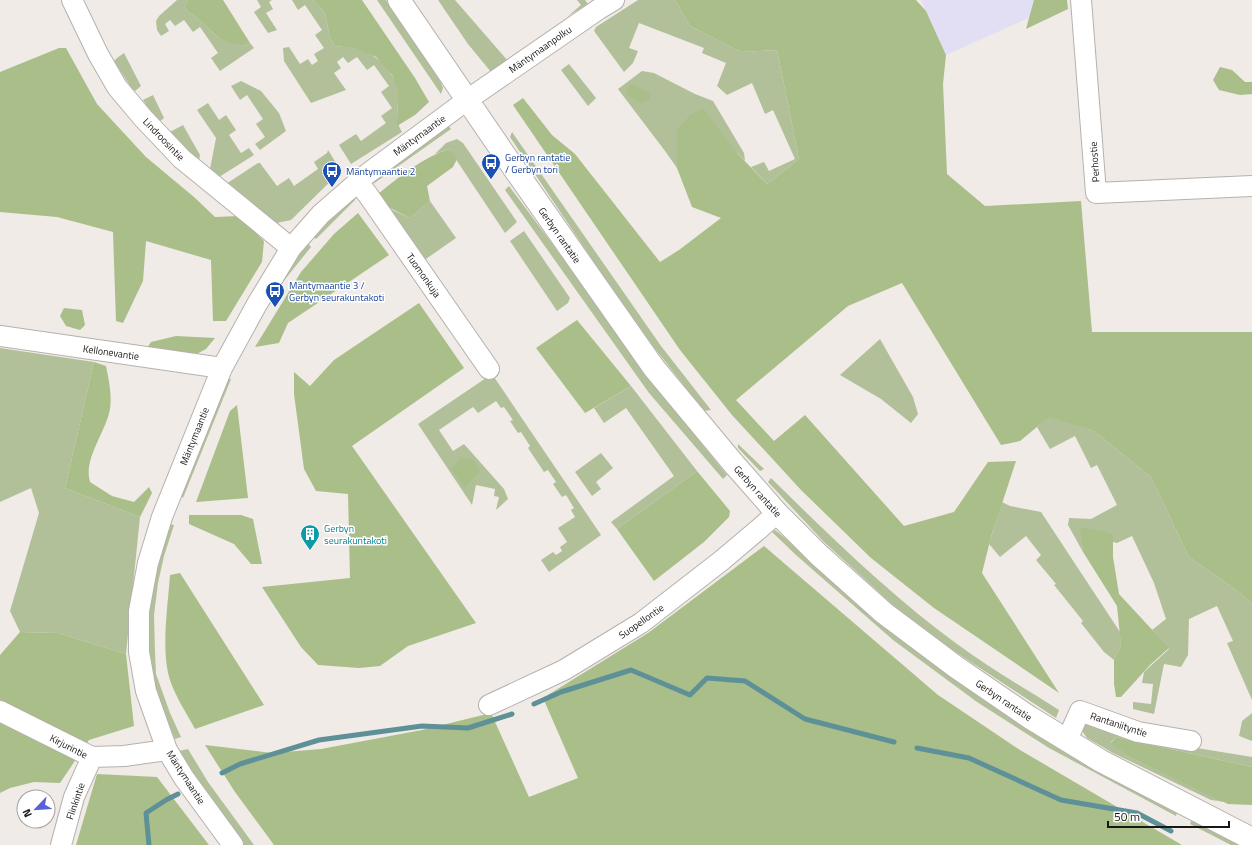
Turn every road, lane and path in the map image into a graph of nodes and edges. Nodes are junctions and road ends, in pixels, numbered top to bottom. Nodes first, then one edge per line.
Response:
1 (72, 0) edge
2 (400, 0) edge
3 (614, 0) edge
4 (1081, 0) edge
5 (467, 100) junction
6 (357, 181) junction
7 (1252, 186) edge
8 (291, 248) junction
9 (0, 336) edge
10 (222, 368) junction
11 (489, 369) dead end
12 (777, 513) junction
13 (489, 705) dead end
14 (0, 711) edge
15 (1067, 740) junction
16 (1191, 741) dead end
17 (167, 750) junction
18 (92, 757) junction
19 (1252, 838) edge
20 (61, 845) edge
21 (233, 845) edge

1 - 8 street, Lindroosintie
2 - 5 main road, Gerbyn rantatie
3 - 5 street, Mäntymaanpolku
4 - 7 street, Perhostie
5 - 6 street, Mäntymaantie
5 - 12 main road, Gerbyn rantatie
6 - 8 street, Mäntymaantie
6 - 11 street, Tuomonkuja
8 - 10 street, Mäntymaantie
9 - 10 street, Kellonevantie
10 - 17 street, Mäntymaantie
12 - 13 street, Suopellontie
12 - 15 main road, Gerbyn rantatie
14 - 18 street, Kirjurintie
15 - 16 street, Rantaniityntie
15 - 19 main road, Gerbyn rantatie
17 - 18 street, Kirjurintie
17 - 21 street, Mäntymaantie
18 - 20 street, Flinkintie

